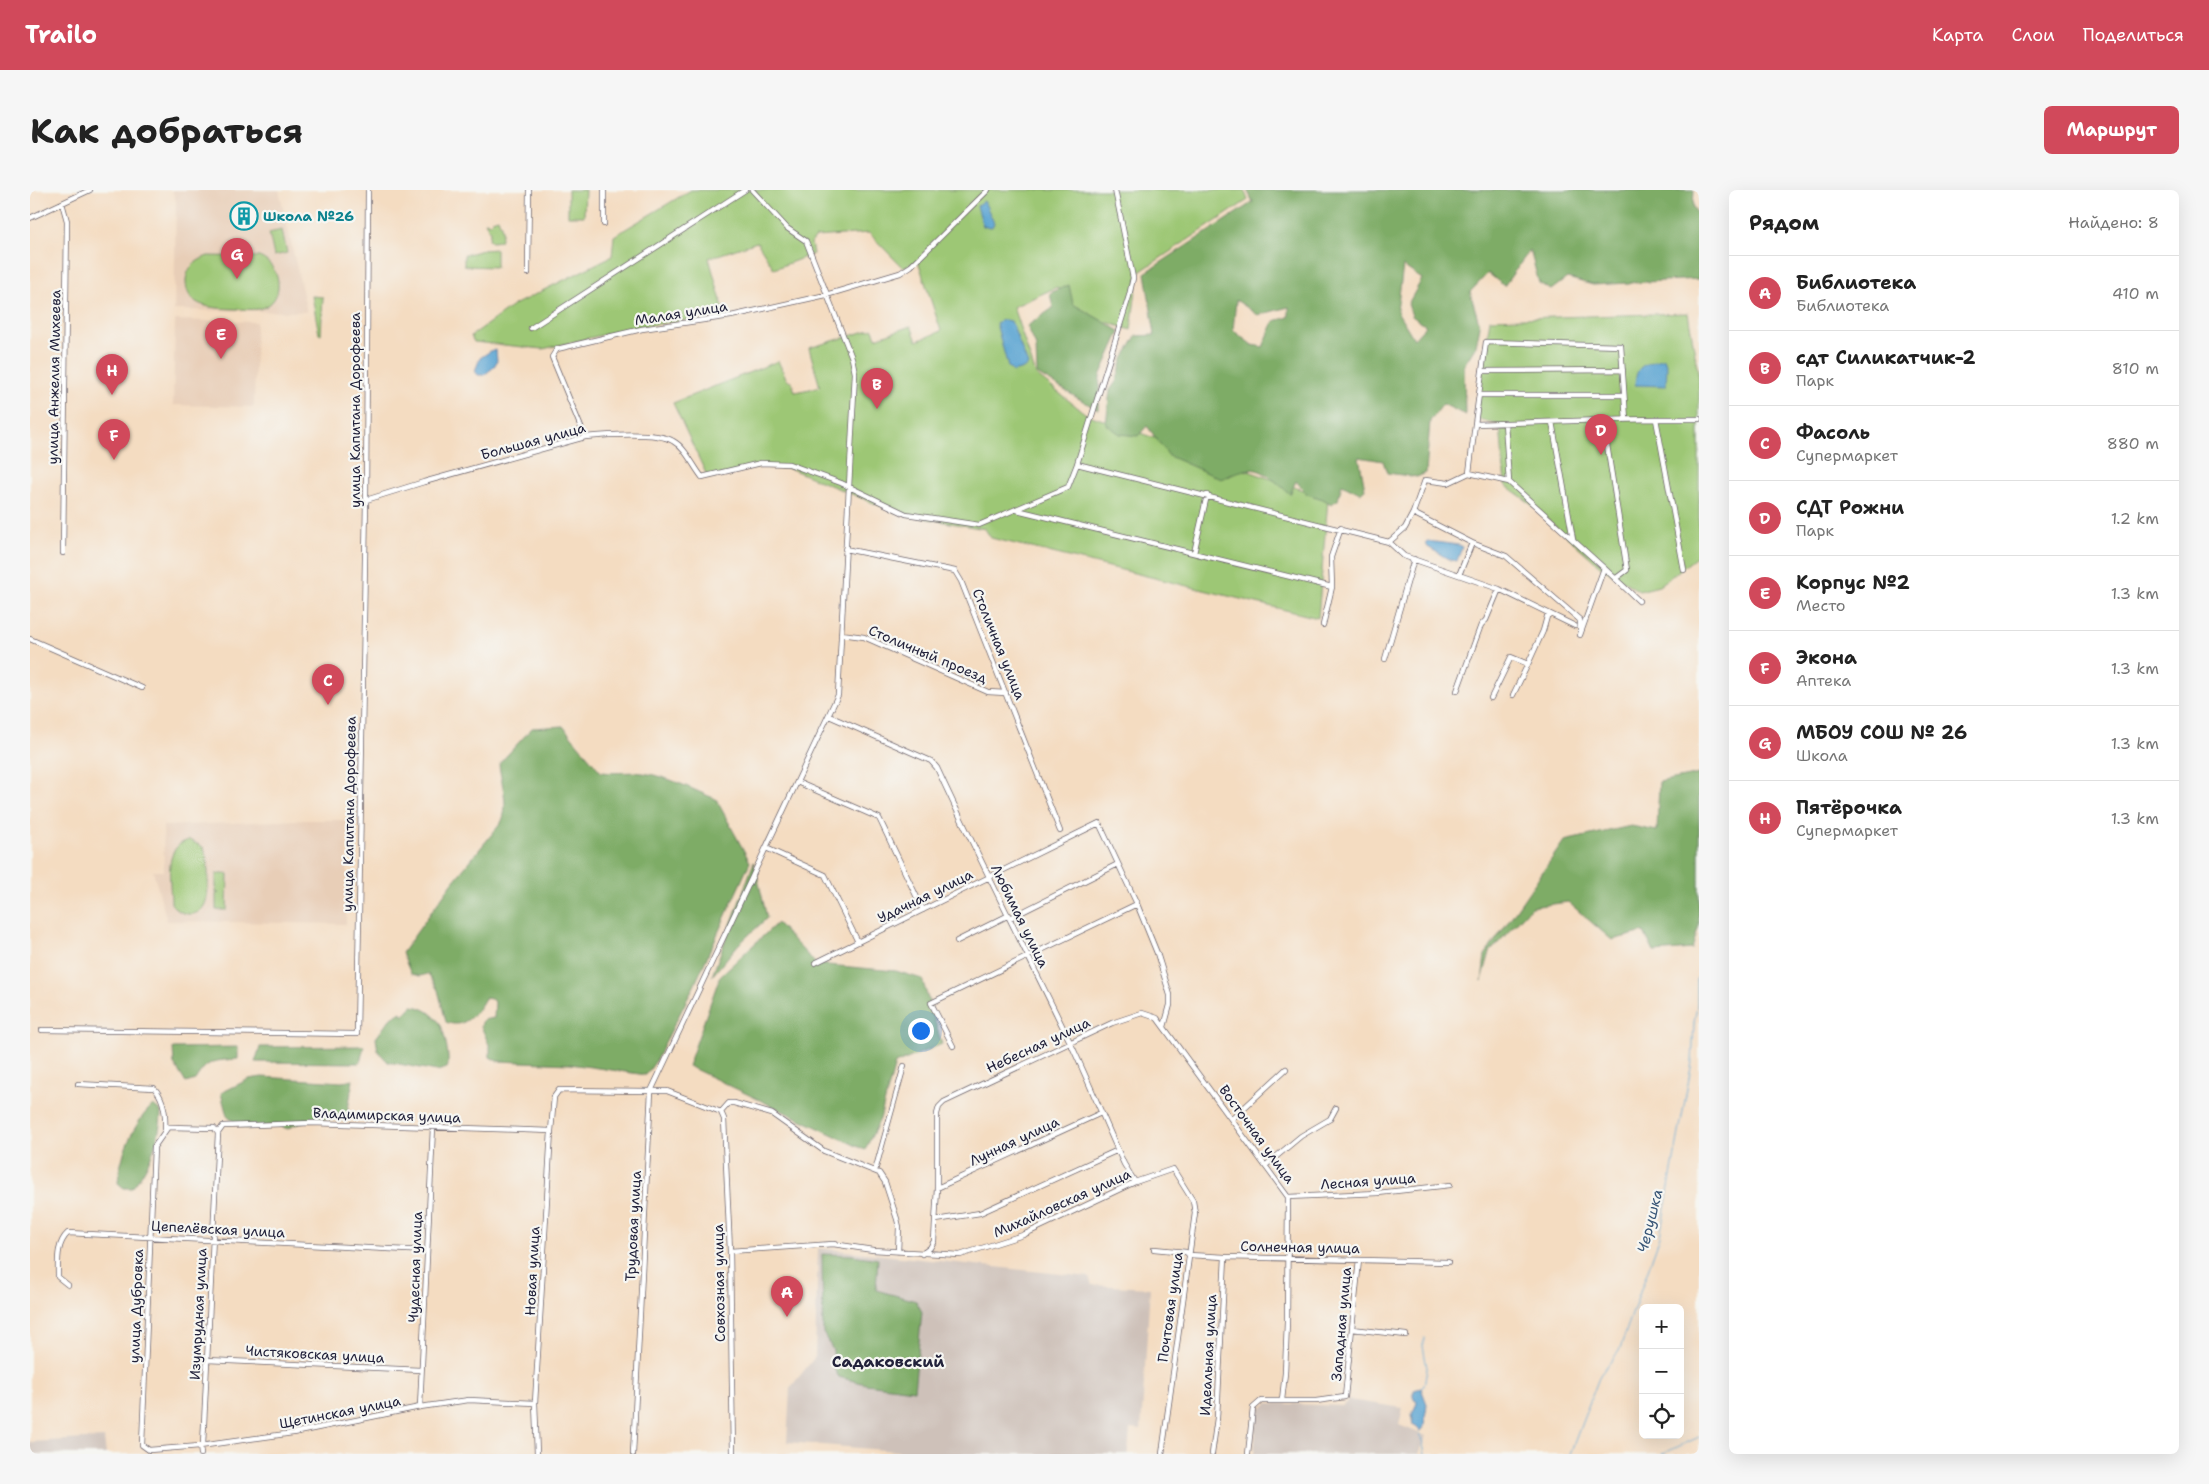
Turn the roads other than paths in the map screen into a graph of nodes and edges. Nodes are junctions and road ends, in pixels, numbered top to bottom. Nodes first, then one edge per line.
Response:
1 (90, 190) edge
2 (368, 190) edge
3 (529, 190) edge
4 (604, 190) edge
5 (745, 190) edge
6 (752, 190) edge
7 (988, 190) edge
8 (1115, 190) edge
9 (62, 203) junction
10 (30, 218) edge
11 (604, 224) dead end
12 (528, 273) dead end
13 (826, 295) junction
14 (532, 328) dead end
15 (1623, 370) junction
16 (1482, 371) junction
17 (1479, 395) junction
18 (1624, 395) junction
19 (1699, 419) edge
20 (1603, 420) junction
21 (1626, 420) junction
22 (1656, 420) junction
23 (1552, 422) junction
24 (1505, 423) junction
25 (1475, 424) junction
26 (586, 437) junction
27 (1077, 464) junction
28 (1469, 473) junction
29 (1509, 482) junction
30 (848, 487) junction
31 (1207, 495) junction
32 (366, 500) junction
33 (1016, 509) junction
34 (1413, 513) junction
35 (1341, 528) junction
36 (1573, 540) junction
37 (1389, 542) junction
38 (1472, 543) junction
39 (845, 549) junction
40 (63, 553) dead end
41 (1194, 553) junction
42 (1414, 559) junction
43 (1604, 568) junction
44 (1684, 570) dead end
45 (1459, 575) junction
46 (1615, 578) junction
47 (1332, 587) junction
48 (1499, 589) junction
49 (1639, 601) dead end
50 (1548, 613) junction
51 (1323, 625) dead end
52 (1575, 626) dead end
53 (841, 634) junction
54 (30, 639) edge
55 (1385, 659) dead end
56 (1528, 664) junction
57 (142, 688) dead end
58 (1457, 691) dead end
59 (1006, 693) junction
60 (1513, 695) dead end
61 (1490, 698) dead end
62 (828, 716) junction
63 (797, 782) junction
64 (1060, 831) dead end
65 (766, 848) junction
66 (1118, 864) junction
67 (988, 878) junction
68 (1137, 904) junction
69 (923, 910) junction
70 (1009, 917) junction
71 (957, 941) dead end
72 (858, 942) junction
73 (1027, 956) junction
74 (815, 963) dead end
75 (1157, 1018) joint
76 (1164, 1027) junction
77 (42, 1030) dead end
78 (1070, 1042) junction
79 (953, 1046) dead end
80 (904, 1066) dead end
81 (1286, 1069) dead end
82 (78, 1084) dead end
83 (652, 1091) junction
84 (1336, 1108) dead end
85 (721, 1112) junction
86 (1101, 1113) junction
87 (1232, 1118) junction
88 (434, 1127) junction
89 (551, 1131) junction
90 (164, 1132) junction
91 (218, 1133) junction
92 (1118, 1150) junction
93 (1266, 1165) junction
94 (1173, 1169) joint
95 (875, 1171) junction
96 (1135, 1182) junction
97 (1450, 1185) dead end
98 (938, 1188) junction
99 (1288, 1197) junction
100 (936, 1220) junction
101 (150, 1236) junction
102 (213, 1240) junction
103 (1154, 1248) dead end
104 (427, 1251) junction
105 (730, 1251) junction
106 (898, 1252) junction
107 (922, 1254) junction
108 (1189, 1255) junction
109 (1224, 1257) junction
110 (1288, 1259) junction
111 (1359, 1260) junction
112 (1448, 1262) dead end
113 (68, 1285) dead end
114 (1352, 1328) junction
115 (1406, 1335) dead end
116 (207, 1360) junction
117 (422, 1370) junction
118 (1282, 1400) junction
119 (535, 1403) junction
120 (420, 1408) junction
121 (202, 1446) junction
122 (149, 1450) joint
123 (201, 1454) edge
124 (537, 1454) edge
125 (633, 1454) edge
126 (733, 1454) edge
127 (1162, 1454) edge
128 (1212, 1454) edge
129 (1248, 1454) edge

1 - 9 street
2 - 32 street, улица Капитана Дорофеева
3 - 12 street
4 - 11 street
5 - 14 street
6 - 13 street
7 - 13 street, Малая улица
8 - 27 street
9 - 10 street
9 - 40 street, улица Анжелия Михеева
13 - 26 street, Малая улица
13 - 30 street
15 - 16 street
15 - 16 street
15 - 18 street
16 - 17 street
17 - 18 street
17 - 25 street
18 - 21 street
19 - 22 street
20 - 21 street
20 - 23 street
20 - 46 street
21 - 22 street
22 - 44 street
23 - 24 street
23 - 36 street
24 - 25 street
24 - 29 street
25 - 28 street
26 - 30 street, Большая улица
26 - 32 street, Большая улица
27 - 31 street
27 - 33 street
28 - 29 street
28 - 34 street
29 - 36 street
30 - 33 street
30 - 39 street
31 - 35 street
31 - 41 street
32 - 77 street, улица Капитана Дорофеева
33 - 41 street
34 - 37 street
34 - 38 street
35 - 37 street
35 - 47 street
36 - 43 street
37 - 42 street
38 - 43 street
38 - 45 street
39 - 53 street
39 - 59 street, Столичная улица
41 - 47 street
42 - 45 street
42 - 55 street
43 - 46 street
45 - 48 street
46 - 49 street
47 - 51 street
48 - 50 street
48 - 58 street
50 - 52 street
50 - 56 street
53 - 59 street, Столичный проезд
53 - 62 street
54 - 57 street
56 - 60 street
56 - 61 street
59 - 64 street, Столичная улица
62 - 63 street
62 - 67 street, Любимая улица
63 - 65 street
63 - 69 street
65 - 72 street
65 - 83 street
66 - 67 street, Удачная улица
66 - 68 street
66 - 70 street
67 - 69 street, Удачная улица
67 - 70 street, Любимая улица
68 - 73 street
68 - 76 street
69 - 72 street, Удачная улица
70 - 71 street
70 - 73 street, Любимая улица
72 - 74 street, Удачная улица
73 - 78 street, Любимая улица
73 - 79 street
75 - 76 street, Восточная улица
75 - 78 street, Небесная улица
76 - 87 street, Восточная улица
78 - 86 street, Любимая улица
78 - 98 street, Небесная улица
80 - 95 street
81 - 87 street
82 - 90 street, улица Дубровка
83 - 85 street
83 - 89 street, Новая улица
83 - 125 street, Трудовая улица
84 - 93 street
85 - 95 street
85 - 105 street, Совхозная улица
86 - 92 street, Любимая улица
86 - 98 street, Лунная улица
87 - 93 street, Восточная улица
88 - 89 street, Владимирская улица
88 - 91 street, Владимирская улица
88 - 104 street, Чудесная улица
89 - 119 street, Новая улица
90 - 91 street
90 - 101 street, улица Дубровка
91 - 102 street, Изумрудная улица
92 - 96 street, Любимая улица
92 - 100 street
93 - 99 street, Восточная улица
94 - 96 street, Михайловская улица
94 - 108 street, Почтовая улица
95 - 106 street
96 - 107 street, Михайловская улица
97 - 99 street, Лесная улица
98 - 100 street
99 - 110 street, Восточная улица
100 - 107 street
101 - 102 street, Цепелёвская улица
101 - 113 street, Цепелёвская улица
101 - 122 street, улица Дубровка
102 - 104 street, Цепелёвская улица
102 - 116 street, Изумрудная улица
103 - 108 street, Солнечная улица
104 - 117 street, Чудесная улица
105 - 106 street, Михайловская улица
105 - 126 street, Совхозная улица
106 - 107 street, Михайловская улица
108 - 109 street, Солнечная улица
108 - 127 street, Почтовая улица
109 - 110 street, Солнечная улица
109 - 128 street, Идеальная улица
110 - 111 street, Солнечная улица
110 - 118 street, Восточная улица
111 - 112 street, Солнечная улица
111 - 114 street, Западная улица
114 - 115 street
114 - 118 street, Западная улица
116 - 117 street, Чистяковская улица
116 - 121 street, Изумрудная улица
117 - 120 street, Чудесная улица
118 - 129 street
119 - 120 street, Щетинская улица
119 - 124 street, Новая улица
120 - 121 street, Щетинская улица
121 - 122 street, Щетинская улица
121 - 123 street, Изумрудная улица

